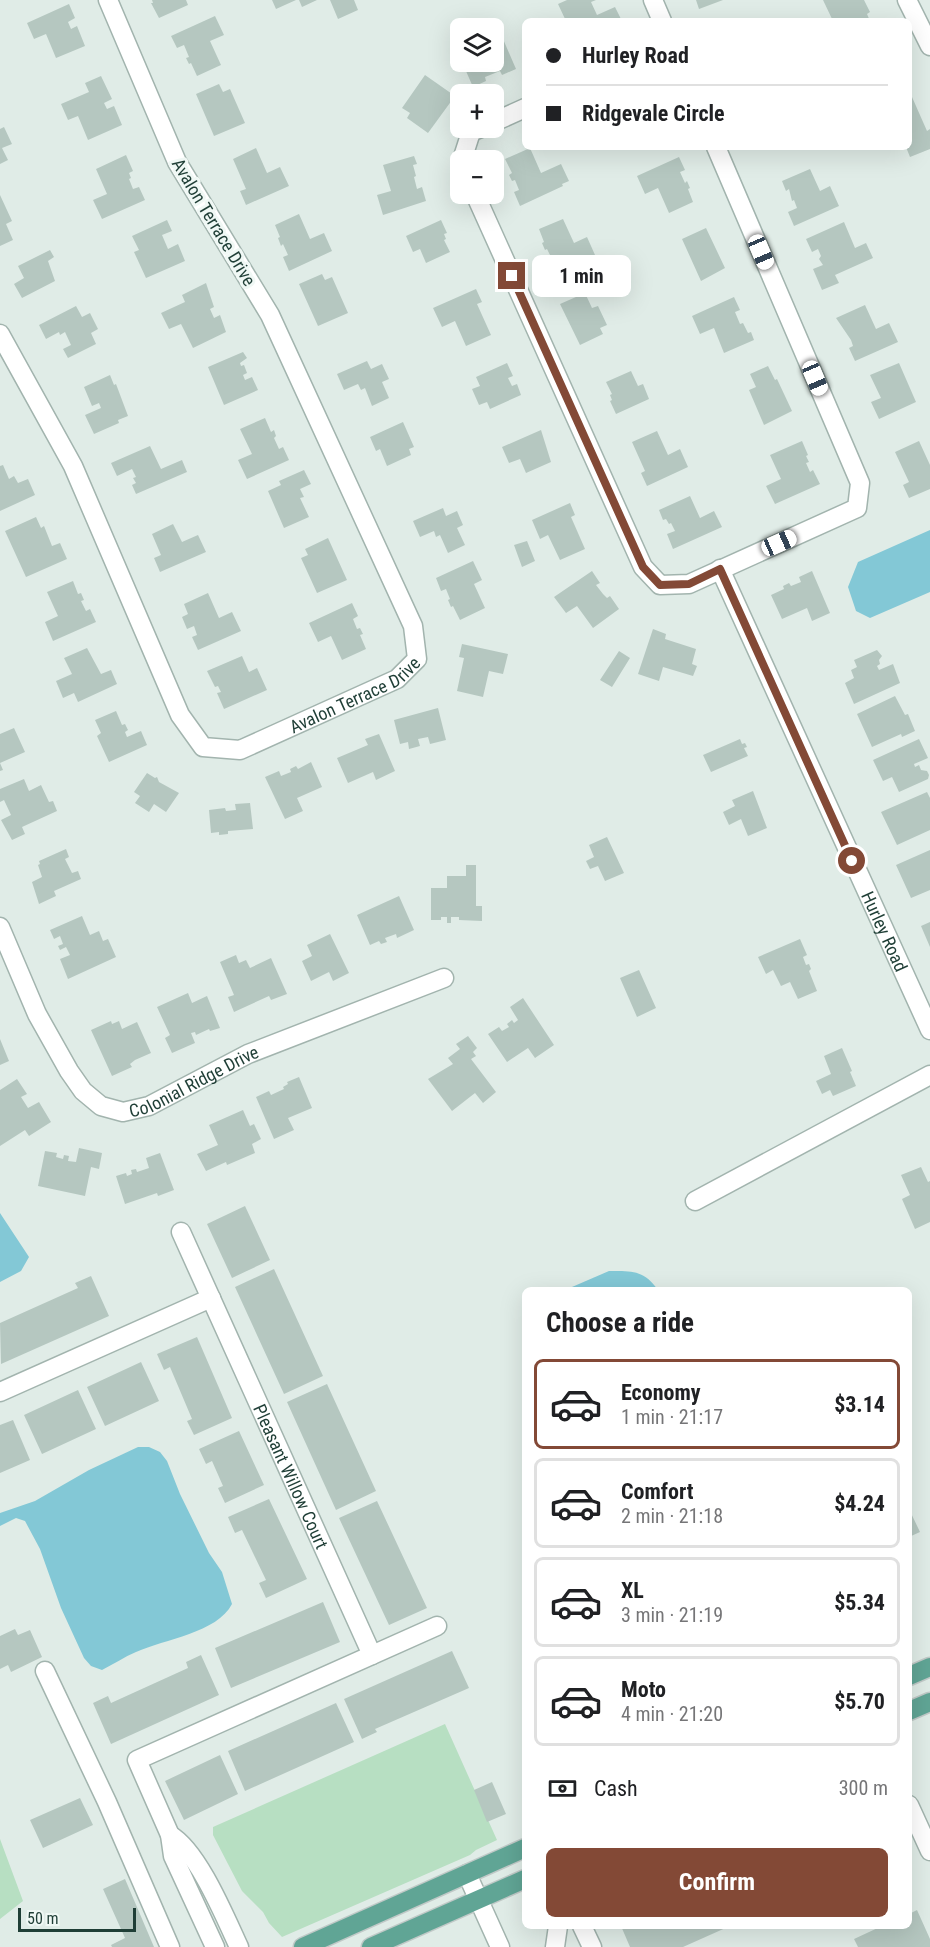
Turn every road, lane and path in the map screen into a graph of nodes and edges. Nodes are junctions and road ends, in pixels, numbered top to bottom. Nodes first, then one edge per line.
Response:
1 (108, 0) edge
2 (653, 0) edge
3 (907, 0) edge
4 (661, 18) edge
5 (930, 46) edge
6 (522, 109) edge
7 (504, 117) edge
8 (717, 150) edge
9 (480, 204) edge
10 (0, 334) edge
11 (720, 569) junction
12 (0, 927) edge
13 (444, 978) dead end
14 (930, 1030) edge
15 (930, 1075) edge
16 (695, 1201) dead end
17 (181, 1232) dead end
18 (211, 1298) junction
19 (0, 1392) edge
20 (437, 1626) dead end
21 (372, 1655) junction
22 (930, 1667) edge
23 (45, 1671) dead end
24 (912, 1675) edge
25 (930, 1702) edge
26 (912, 1711) edge
27 (912, 1812) edge
28 (170, 1835) junction
29 (522, 1849) edge
30 (930, 1851) edge
31 (467, 1874) junction
32 (522, 1879) edge
33 (206, 1882) junction
34 (189, 1891) junction
35 (479, 1899) junction
36 (558, 1929) edge
37 (583, 1929) edge
38 (170, 1947) edge
39 (215, 1947) edge
40 (239, 1947) edge
41 (303, 1947) edge
42 (371, 1947) edge
43 (500, 1947) edge
44 (555, 1947) edge
45 (592, 1947) edge

1 - 10 street, Avalon Terrace Drive
2 - 4 street
3 - 5 street
6 - 7 street
8 - 11 street
9 - 11 street
11 - 14 street, Hurley Road
12 - 13 street, Colonial Ridge Drive
15 - 16 street
17 - 18 street, Pleasant Willow Court
18 - 19 street
18 - 21 street, Pleasant Willow Court
20 - 21 street
21 - 28 street
22 - 24 main road
23 - 38 street
25 - 26 main road
27 - 30 street
28 - 33 street
28 - 34 street
29 - 31 main road
31 - 35 street
31 - 41 main road
32 - 35 main road
33 - 34 street
33 - 40 street
34 - 39 street
35 - 42 main road
35 - 43 street
36 - 44 street
37 - 45 street

